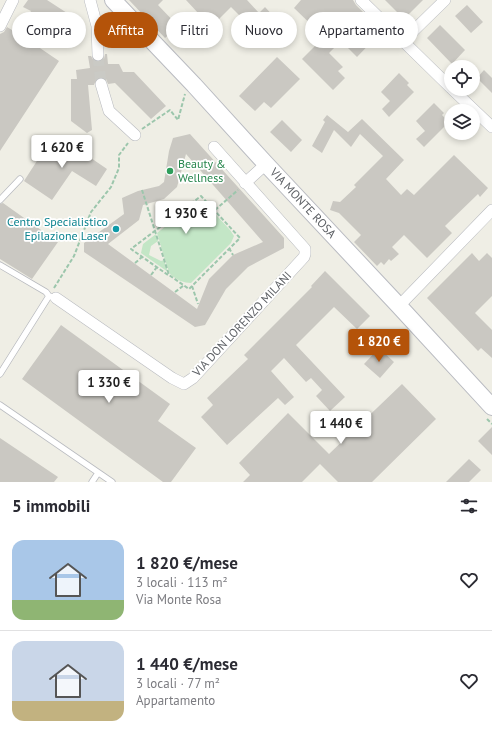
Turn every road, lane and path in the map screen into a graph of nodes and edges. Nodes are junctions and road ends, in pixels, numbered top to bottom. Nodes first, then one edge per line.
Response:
1 (13, 0) edge
2 (89, 0) edge
3 (94, 0) edge
4 (113, 0) edge
5 (361, 0) edge
6 (445, 0) edge
7 (373, 12) edge
8 (0, 26) edge
9 (418, 26) edge
10 (410, 48) edge
11 (98, 55) tunnel mouth
12 (444, 80) edge
13 (101, 84) tunnel mouth
14 (194, 84) junction
15 (460, 96) edge
16 (492, 127) edge
17 (135, 134) junction
18 (214, 147) dead end
19 (266, 164) junction
20 (20, 179) dead end
21 (243, 186) junction
22 (142, 190) dead end
23 (0, 200) edge
24 (215, 210) junction
25 (492, 210) edge
26 (155, 231) junction
27 (229, 248) junction
28 (233, 255) dead end
29 (142, 257) junction
30 (135, 263) dead end
31 (0, 265) edge
32 (157, 267) junction
33 (151, 275) dead end
34 (168, 275) dead end
35 (59, 281) dead end
36 (184, 286) junction
37 (192, 286) junction
38 (174, 292) dead end
39 (53, 297) junction
40 (198, 304) dead end
41 (399, 306) junction
42 (0, 374) edge
43 (0, 405) edge
44 (492, 408) edge
45 (98, 473) junction
46 (92, 482) edge
47 (112, 482) edge

1 - 8 street
2 - 3 street
2 - 11 street
4 - 14 street, VIA MONTE ROSA
5 - 7 street
6 - 9 street
10 - 12 street
13 - 17 street
14 - 17 path
14 - 19 street, VIA MONTE ROSA
15 - 16 street
17 - 35 path
18 - 21 street
19 - 21 street
19 - 41 street, VIA MONTE ROSA
20 - 23 lane
21 - 24 path
21 - 39 street, VIA DON LORENZO MILANI
22 - 26 path
24 - 26 path
24 - 27 path
25 - 41 street
26 - 29 path
26 - 36 path
27 - 28 path
27 - 37 path
29 - 30 path
29 - 32 path
31 - 39 lane
32 - 33 path
32 - 34 path
36 - 37 path
36 - 38 path
37 - 40 path
39 - 42 lane
41 - 44 street, VIA MONTE ROSA
43 - 45 lane
45 - 46 lane
45 - 47 lane

